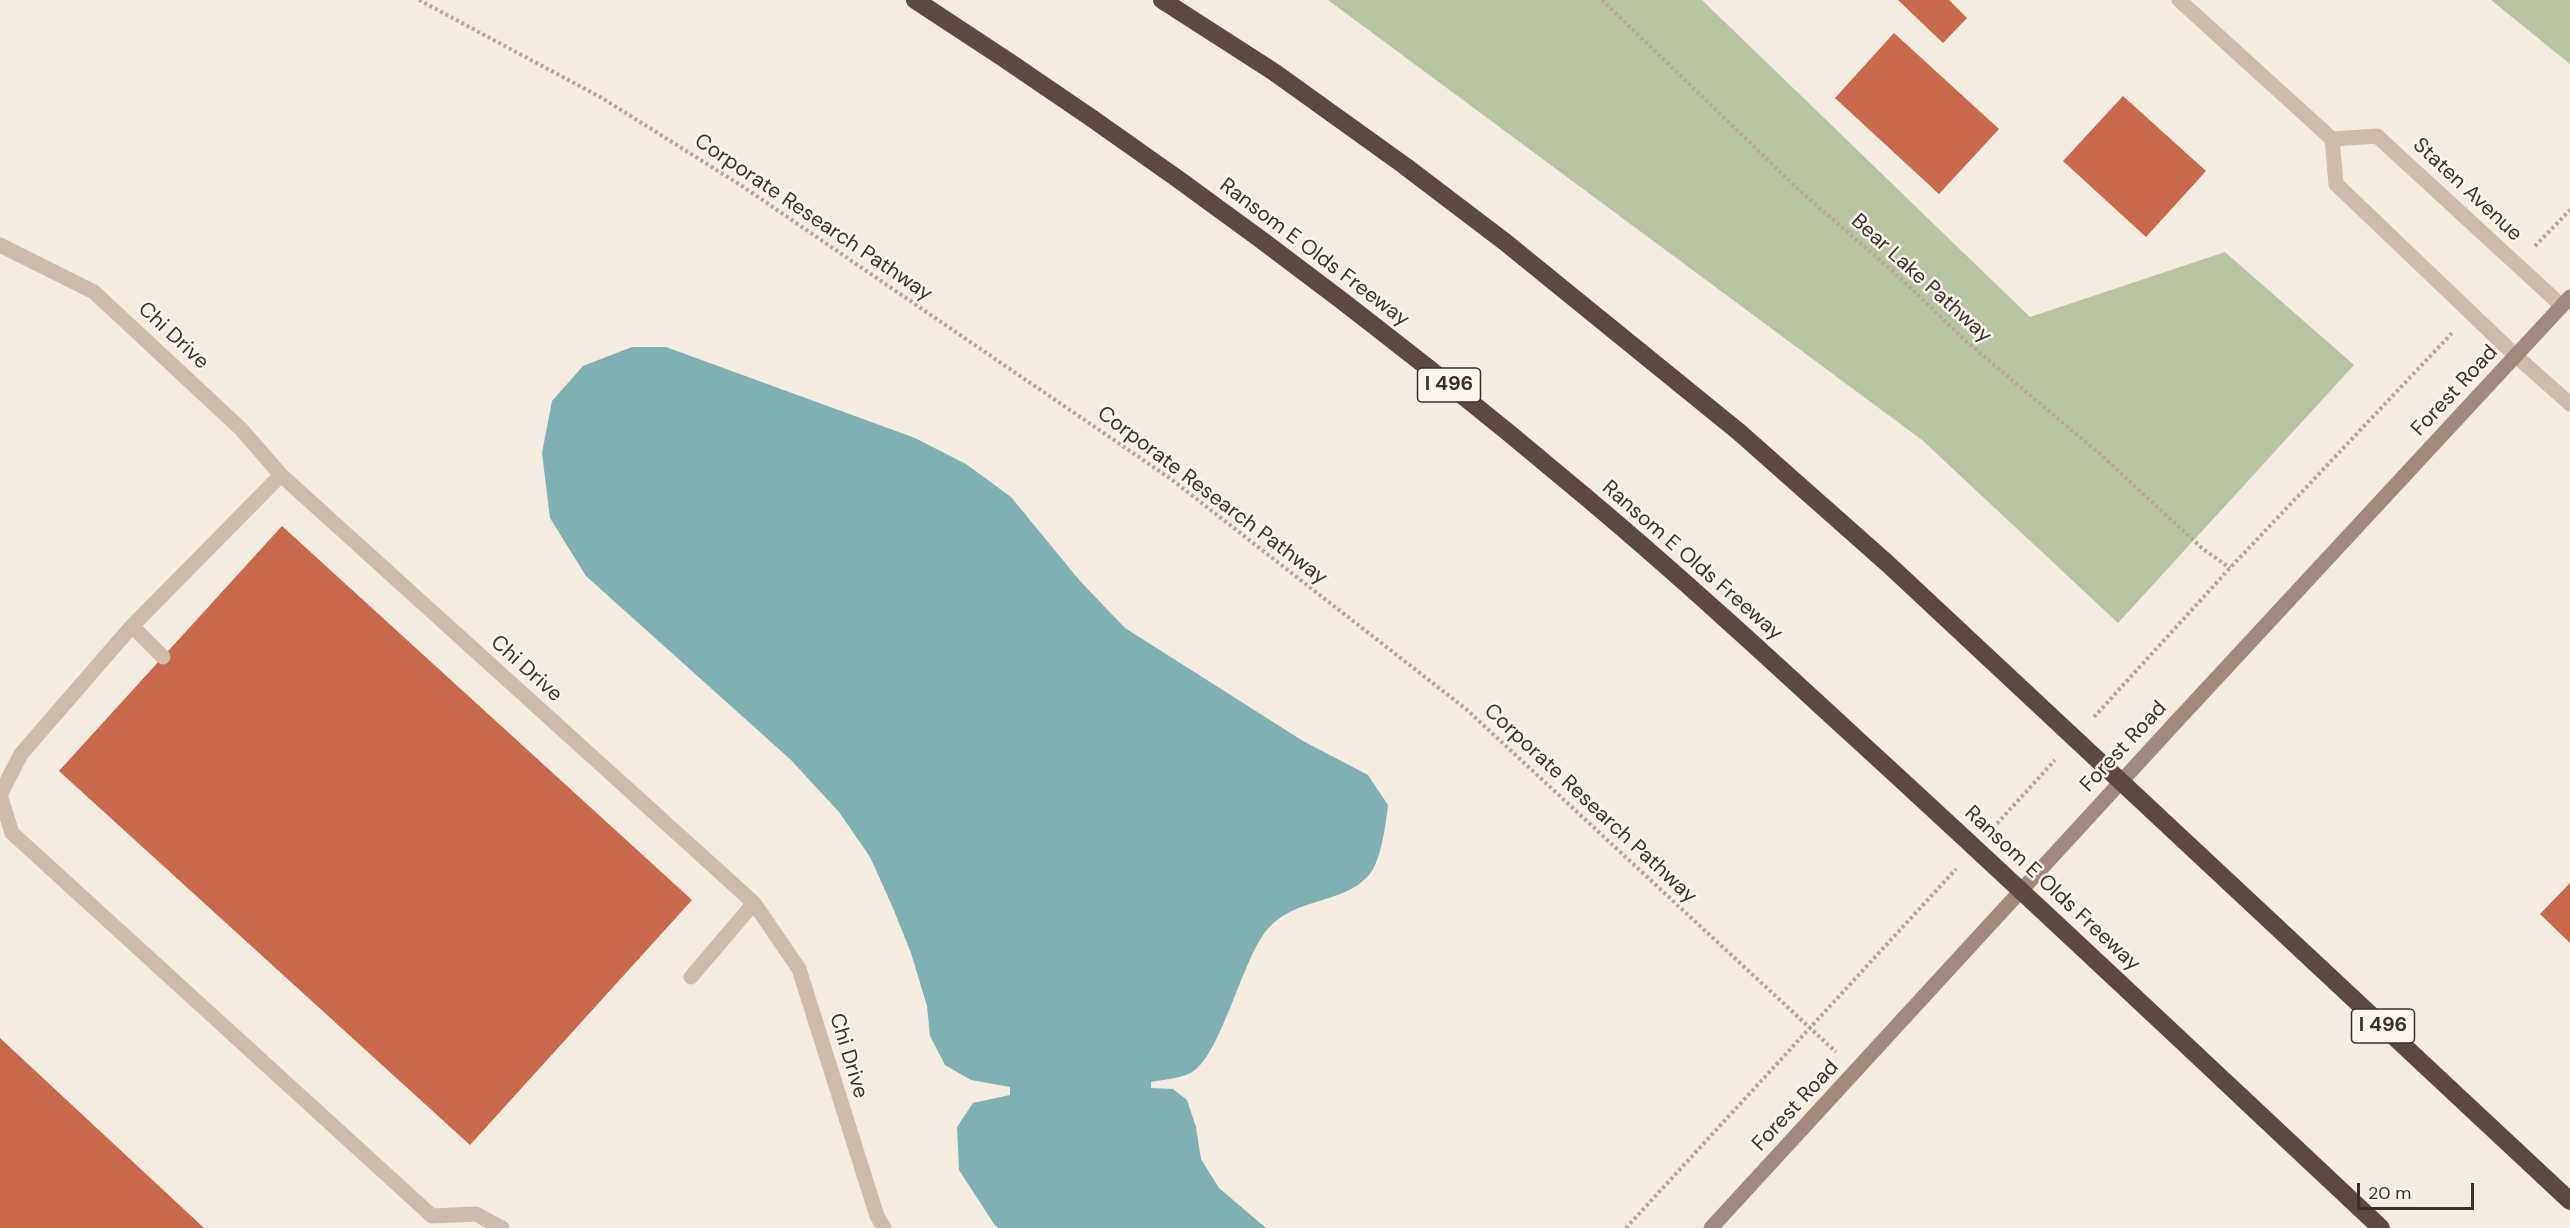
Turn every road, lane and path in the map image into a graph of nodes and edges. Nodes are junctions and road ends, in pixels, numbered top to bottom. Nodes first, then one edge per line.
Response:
1 (419, 0) edge
2 (915, 0) edge
3 (1162, 0) edge
4 (1602, 0) edge
5 (2179, 0) edge
6 (2331, 139) junction
7 (2570, 210) edge
8 (0, 245) edge
9 (2517, 265) junction
10 (2567, 306) edge
11 (2472, 312) junction
12 (2516, 356) junction
13 (2570, 404) edge
14 (281, 475) junction
15 (2230, 568) junction
16 (132, 626) junction
17 (163, 657) dead end
18 (2092, 719) dead end
19 (2060, 754) dead end
20 (1988, 834) dead end
21 (1964, 860) dead end
22 (754, 903) junction
23 (692, 977) dead end
24 (1810, 1028) junction
25 (1856, 1071) junction
26 (2570, 1201) edge
27 (502, 1228) edge
28 (884, 1228) edge
29 (1626, 1228) edge
30 (1711, 1228) edge
31 (2381, 1228) edge

1 - 24 path, Corporate Research Pathway
2 - 31 highway, Ransom E Olds Freeway / I 496
3 - 26 highway, I 496
4 - 15 path, Bear Lake Pathway
5 - 6 street
6 - 9 street, Staten Avenue
6 - 11 street
7 - 9 path
8 - 14 street, Chi Drive
9 - 10 street, Staten Avenue
10 - 12 street, Forest Road
11 - 12 street
11 - 15 path
12 - 13 street
12 - 25 street, Forest Road
14 - 16 street
14 - 22 street, Chi Drive
15 - 18 path
16 - 17 street
16 - 27 street
19 - 20 path
21 - 24 path
22 - 23 street
22 - 28 street, Chi Drive
24 - 25 path, Corporate Research Pathway
24 - 29 path
25 - 30 street, Forest Road

